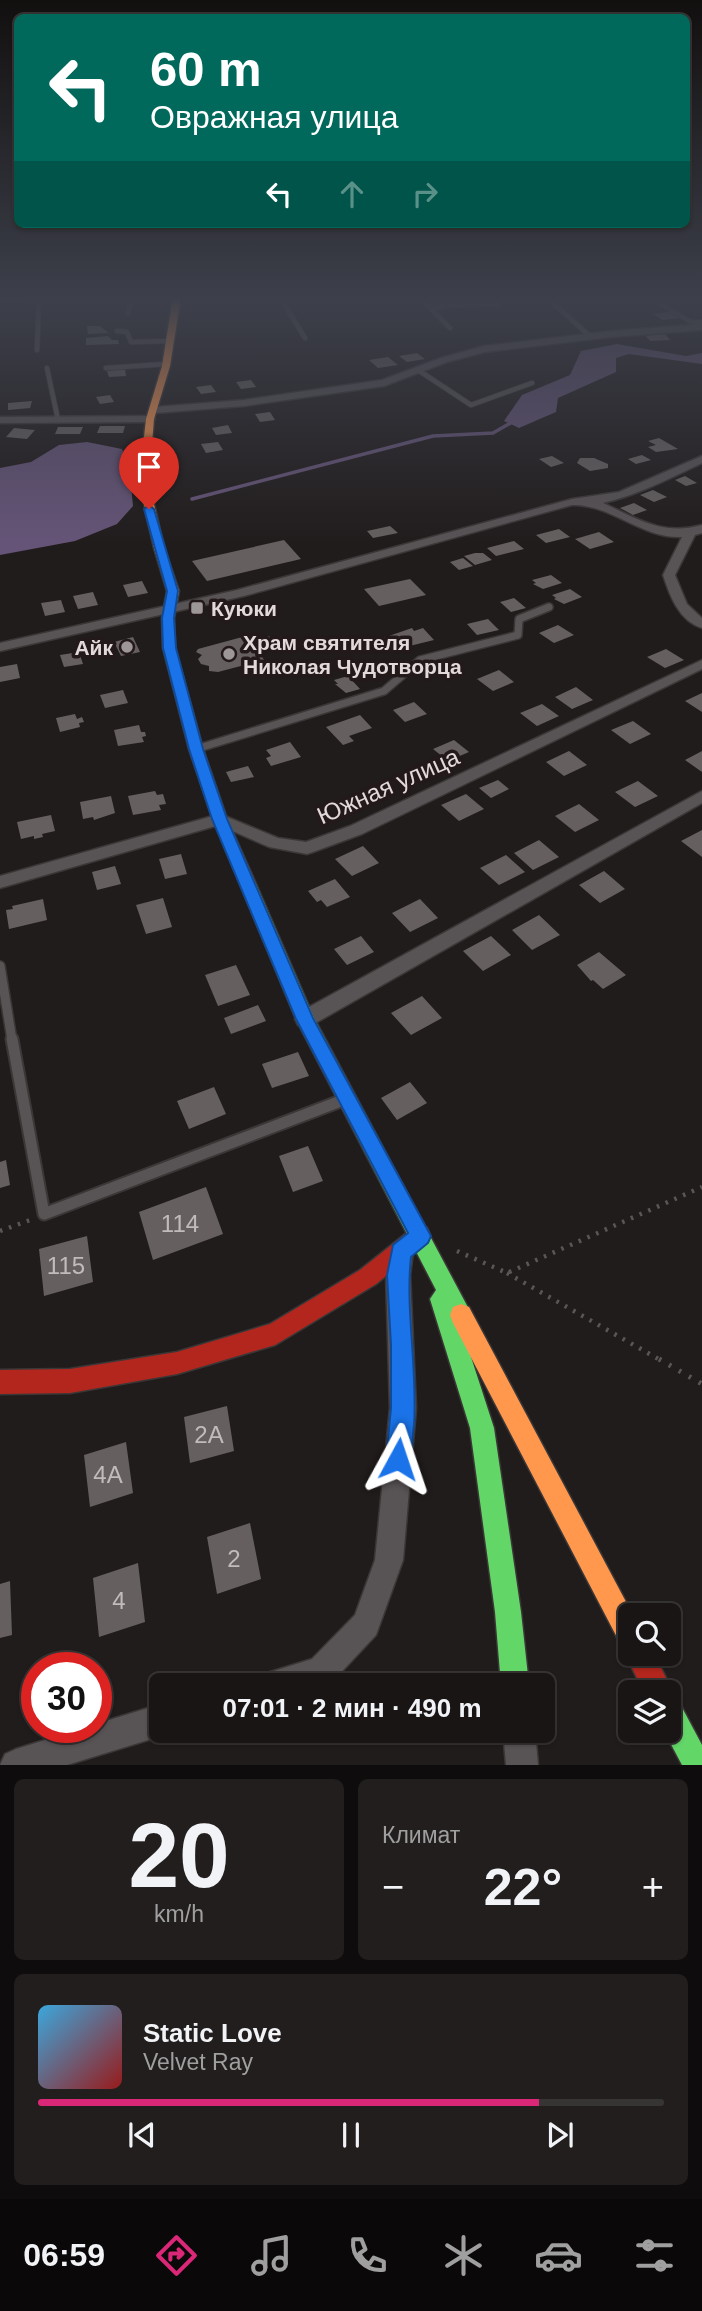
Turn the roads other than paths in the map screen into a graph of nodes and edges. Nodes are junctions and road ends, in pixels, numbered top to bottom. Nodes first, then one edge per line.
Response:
1 (49, 379) edge
2 (162, 379) edge
3 (394, 379) edge
4 (432, 379) edge
5 (532, 383) dead end
6 (152, 414) junction
7 (0, 420) edge
8 (58, 420) junction
9 (702, 459) edge
10 (595, 503) junction
11 (702, 529) edge
12 (689, 536) junction
13 (549, 607) dead end
14 (169, 613) junction
15 (702, 624) edge
16 (0, 647) edge
17 (702, 664) edge
18 (196, 749) junction
19 (702, 796) edge
20 (220, 819) junction
21 (0, 882) edge
22 (0, 966) edge
23 (305, 1019) junction
24 (347, 1099) junction
25 (410, 1244) junction
26 (0, 1382) edge
27 (618, 1615) edge
28 (314, 1673) edge
29 (514, 1673) edge
30 (149, 1724) edge
31 (681, 1735) edge
32 (520, 1743) edge
33 (16, 1765) edge
34 (522, 1765) edge
35 (697, 1765) edge

1 - 8 lane
2 - 6 street
3 - 6 street
4 - 5 lane
6 - 8 street
6 - 14 street
7 - 8 street
9 - 10 street
10 - 12 street
10 - 14 street
11 - 12 street
12 - 15 street
13 - 18 lane
14 - 16 street
14 - 18 street
17 - 20 street, Южная улица
18 - 20 street
19 - 23 street
20 - 21 street
20 - 23 street
22 - 24 lane
23 - 24 street
24 - 25 street
25 - 26 street
25 - 27 street
25 - 28 street
25 - 29 street
30 - 33 street
31 - 35 street
32 - 34 street

